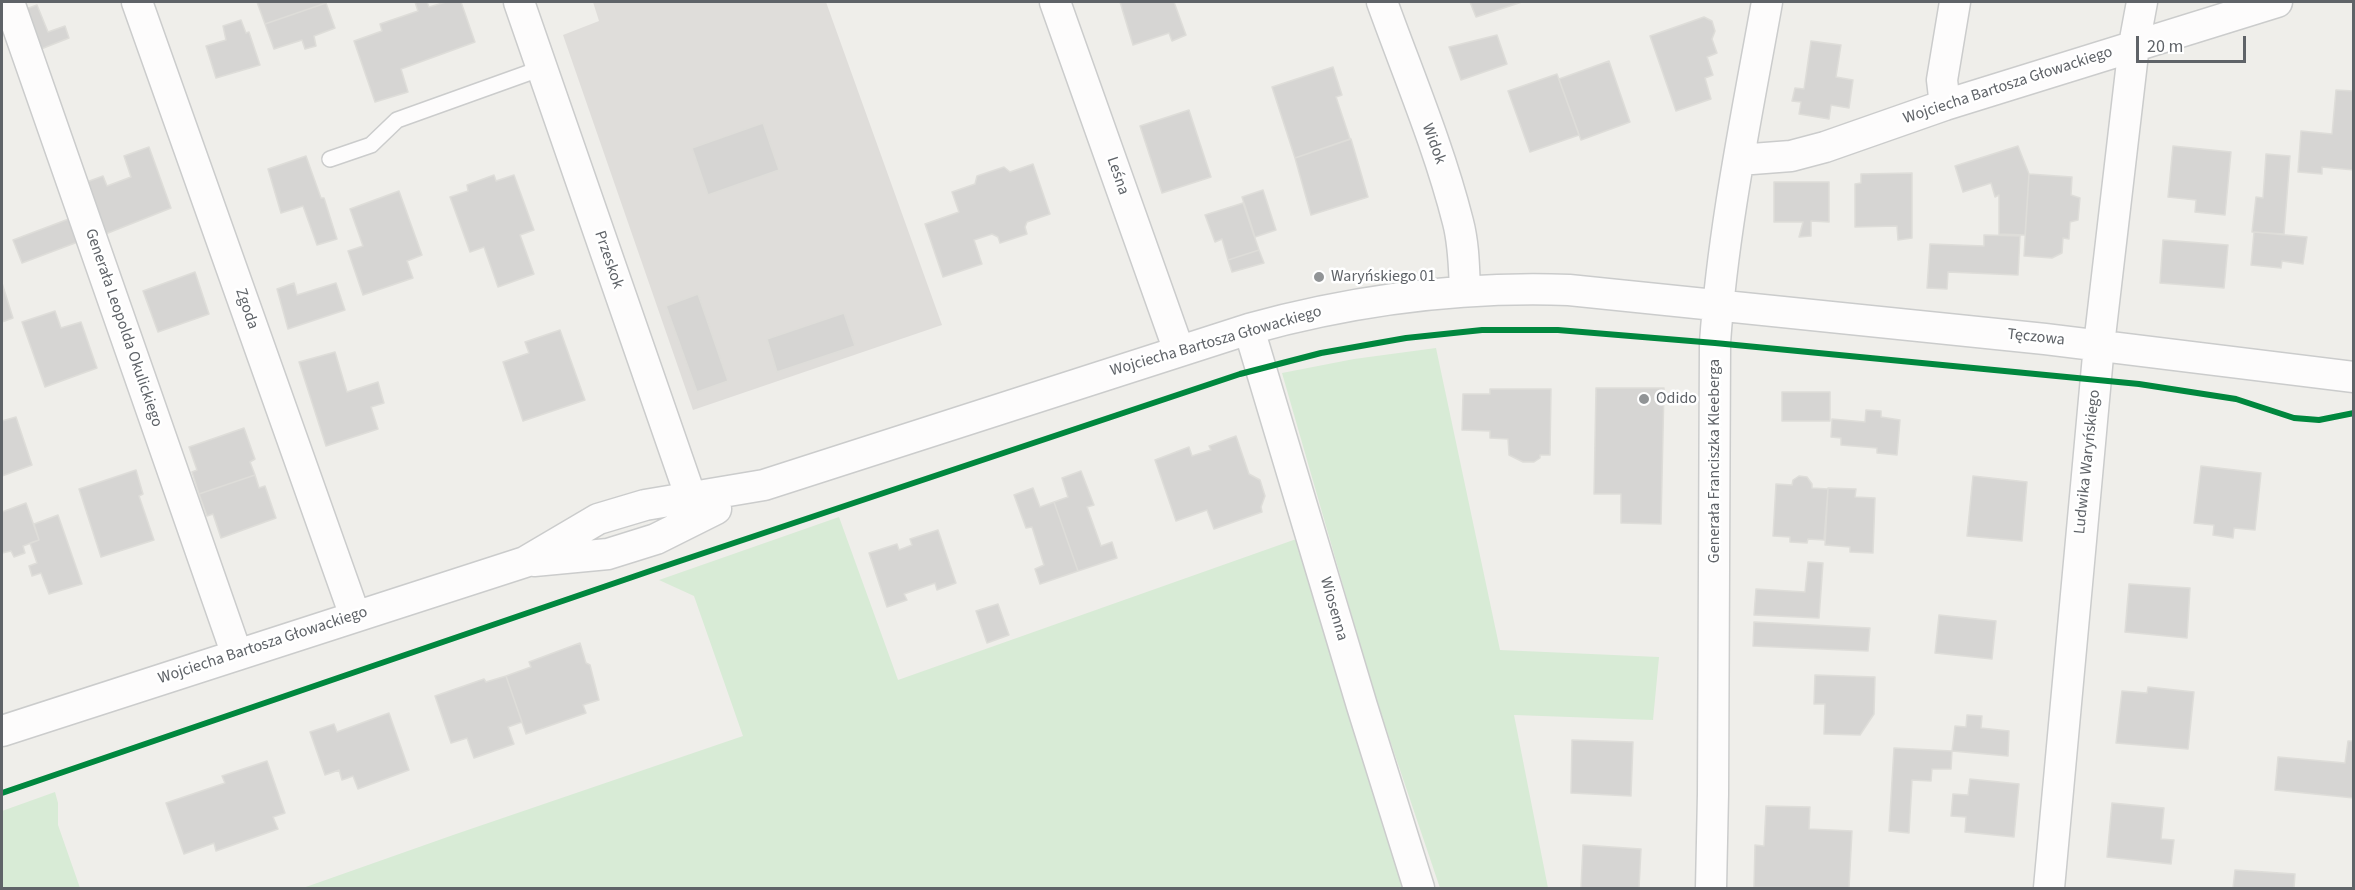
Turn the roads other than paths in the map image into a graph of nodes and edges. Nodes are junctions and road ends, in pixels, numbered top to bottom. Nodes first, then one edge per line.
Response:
1 (9, 2) edge
2 (137, 2) edge
3 (519, 2) edge
4 (1055, 2) edge
5 (1382, 2) edge
6 (1767, 2) edge
7 (1955, 2) edge
8 (2142, 2) edge
9 (2277, 2) edge
10 (2134, 45) junction
11 (542, 68) junction
12 (1945, 105) junction
13 (330, 159) dead end
14 (1739, 160) junction
15 (1465, 291) junction
16 (1718, 306) junction
17 (1249, 329) junction
18 (2099, 345) junction
19 (1179, 351) junction
20 (2354, 377) edge
21 (695, 508) junction
22 (355, 616) junction
23 (237, 655) junction
24 (2, 731) edge
25 (1419, 888) edge
26 (1711, 888) edge
27 (2049, 888) edge

1 - 23 street, Generała Leopolda Okulickiego
2 - 22 street, Zgoda
3 - 11 street, Przeskok
4 - 19 street, Leśna
5 - 15 street, Widok
6 - 14 street, Generała Franciszka Kleeberga
7 - 12 street
8 - 10 street, Ludwika Waryńskiego
9 - 10 street, Wojciecha Bartosza Głowackiego
10 - 12 street, Wojciecha Bartosza Głowackiego
10 - 18 street, Ludwika Waryńskiego
11 - 13 lane
11 - 21 street, Przeskok
12 - 14 street, Wojciecha Bartosza Głowackiego
14 - 16 street, Generała Franciszka Kleeberga
15 - 16 street, Wojciecha Bartosza Głowackiego
15 - 17 street, Wojciecha Bartosza Głowackiego
16 - 18 street, Tęczowa
16 - 26 street, Generała Franciszka Kleeberga
17 - 19 street, Wojciecha Bartosza Głowackiego
17 - 25 street, Wiosenna
18 - 20 street, Tęczowa
18 - 27 street, Ludwika Waryńskiego
19 - 21 street, Wojciecha Bartosza Głowackiego
21 - 22 street, Wojciecha Bartosza Głowackiego
22 - 23 street, Wojciecha Bartosza Głowackiego
23 - 24 street, Wojciecha Bartosza Głowackiego

